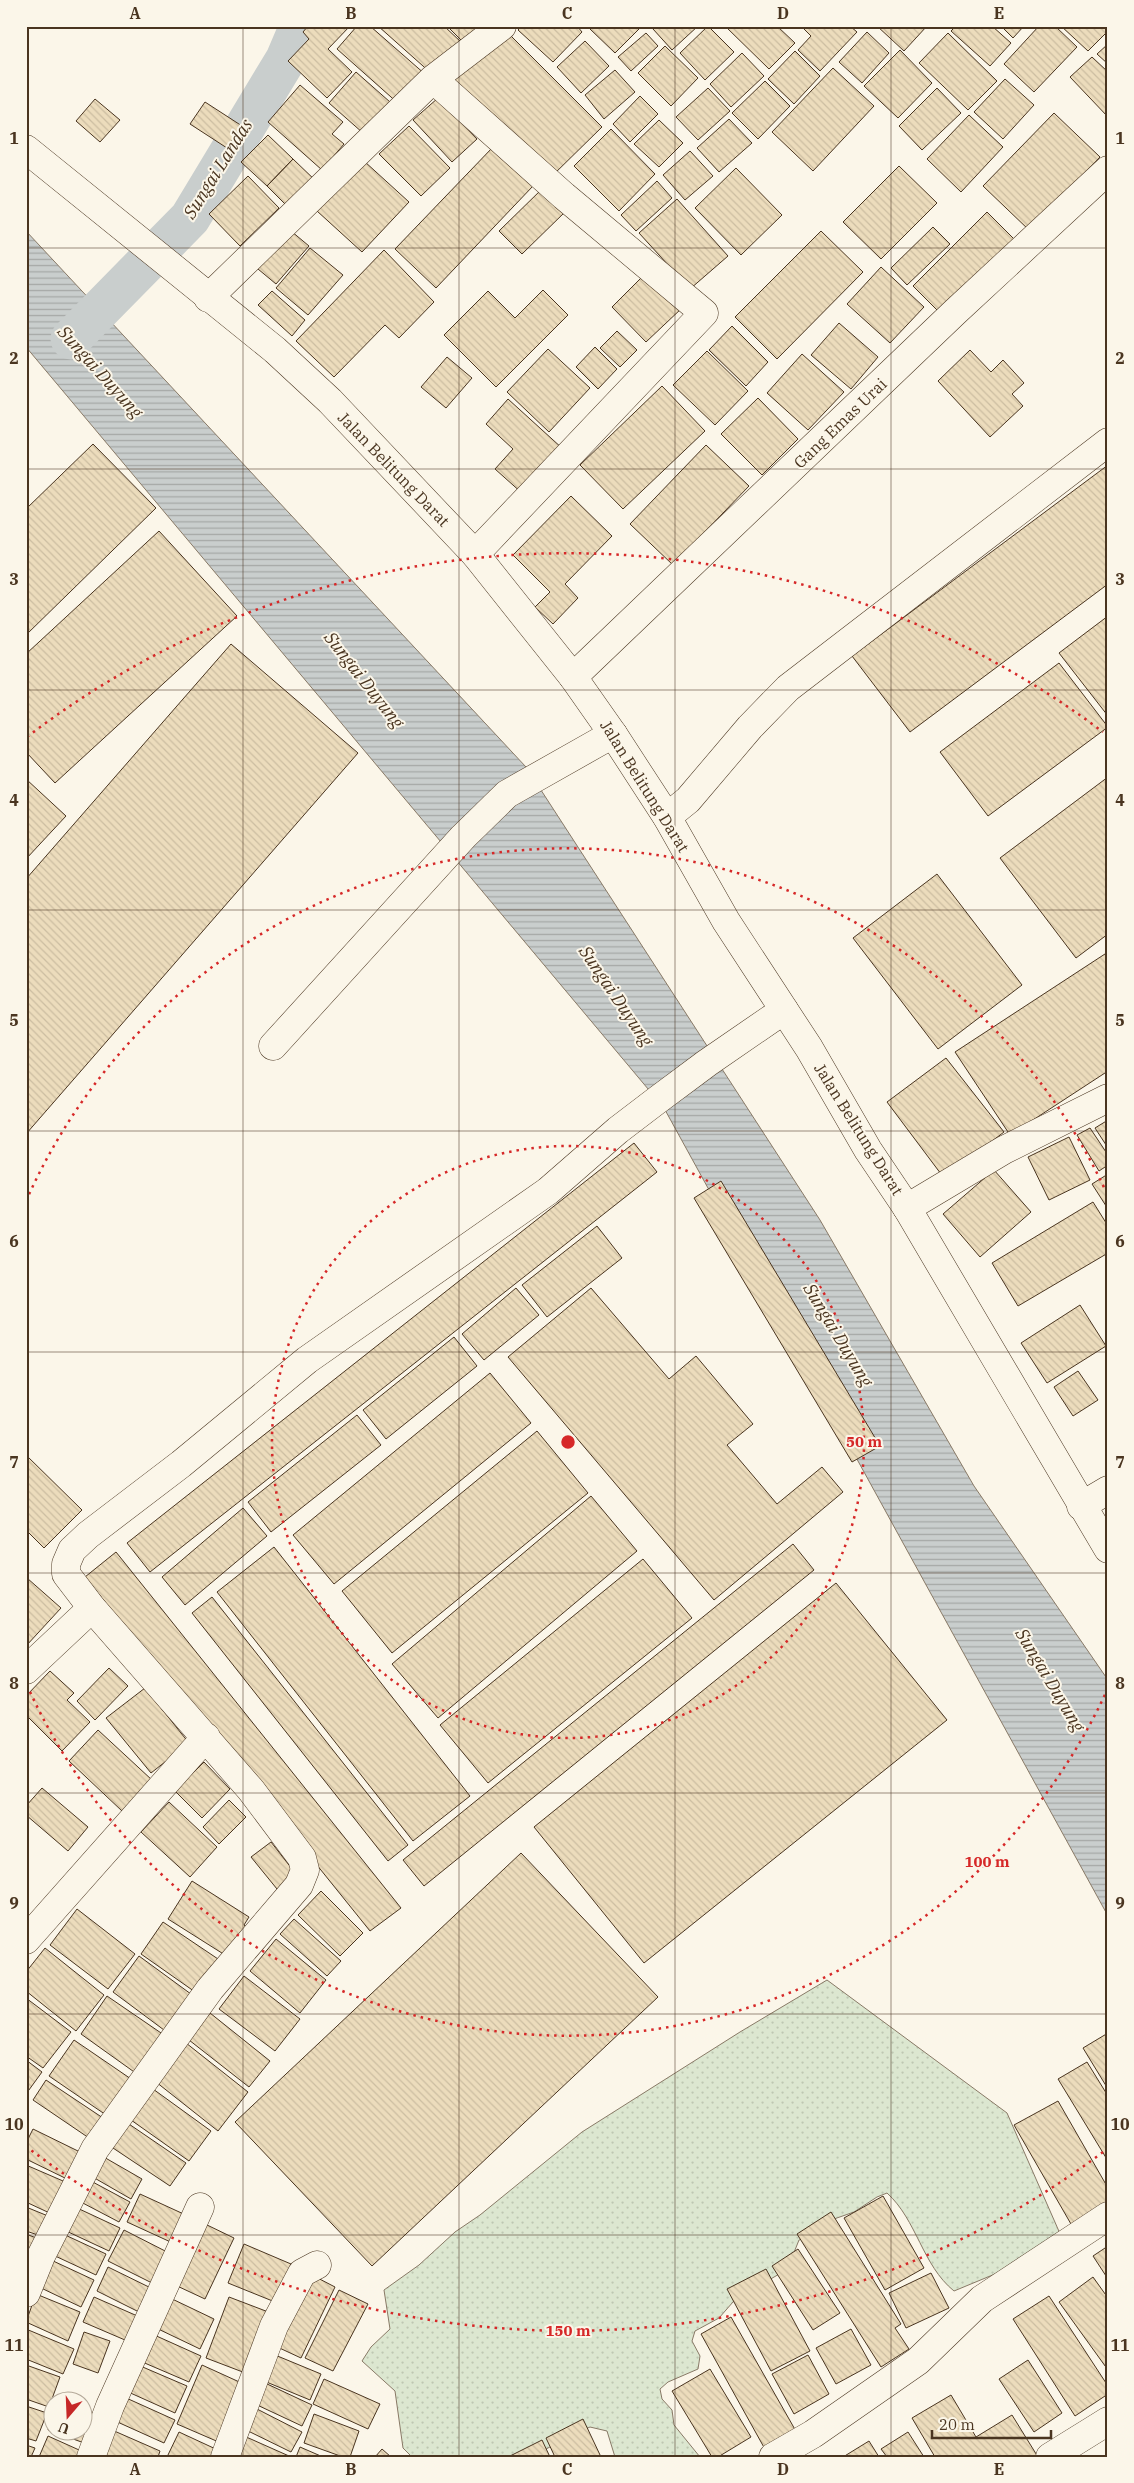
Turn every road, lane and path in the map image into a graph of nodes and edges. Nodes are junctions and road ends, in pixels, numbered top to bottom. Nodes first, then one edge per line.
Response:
1 (502, 26) edge
2 (433, 79) junction
3 (26, 150) edge
4 (1108, 170) edge
5 (208, 298) junction
6 (1108, 442) edge
7 (475, 554) junction
8 (573, 678) junction
9 (613, 734) junction
10 (667, 816) junction
11 (784, 1010) junction
12 (273, 1046) dead end
13 (1108, 1098) edge
14 (907, 1208) junction
15 (1108, 1490) edge
16 (1081, 1506) junction
17 (1108, 1548) edge
18 (92, 1608) junction
19 (26, 1670) edge
20 (206, 1737) junction
21 (26, 1940) edge
22 (200, 2207) dead end
23 (1108, 2216) edge
24 (317, 2265) dead end
25 (26, 2293) edge
26 (1108, 2421) edge
27 (91, 2457) edge
28 (225, 2457) edge
29 (774, 2457) edge
30 (1050, 2457) edge

1 - 2 street
2 - 5 street
2 - 7 street
3 - 5 street, Jalan Belitung Darat
4 - 8 street, Gang Emas Urai
5 - 7 street, Jalan Belitung Darat
6 - 10 street
7 - 8 street, Jalan Belitung Darat
8 - 9 street, Jalan Belitung Darat
9 - 10 street, Jalan Belitung Darat
9 - 12 street
10 - 11 street, Jalan Belitung Darat
11 - 14 street, Jalan Belitung Darat
11 - 18 street
13 - 14 street
14 - 16 street, Jalan Belitung Darat
15 - 16 street
16 - 17 street, Jalan Belitung Darat
18 - 19 street
18 - 20 street
20 - 21 street
20 - 25 street
22 - 27 street
23 - 29 street
24 - 28 street
26 - 30 street

